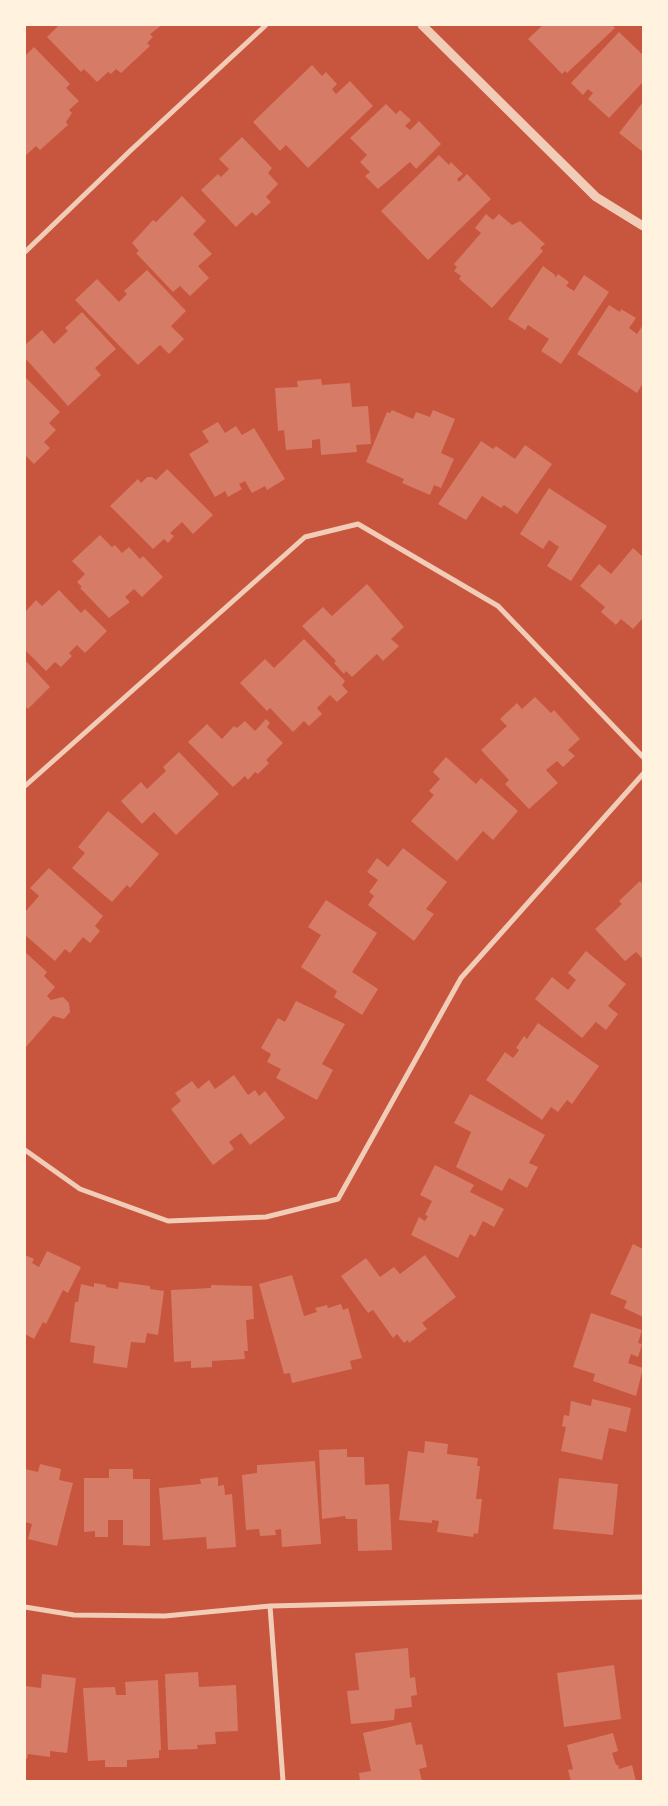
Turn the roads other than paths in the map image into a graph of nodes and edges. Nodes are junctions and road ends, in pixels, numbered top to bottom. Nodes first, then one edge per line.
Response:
1 (266, 25) edge
2 (422, 25) edge
3 (643, 226) edge
4 (25, 252) edge
5 (643, 757) edge
6 (643, 774) edge
7 (25, 786) edge
8 (25, 1150) edge
9 (643, 1597) edge
10 (270, 1606) junction
11 (25, 1607) edge
12 (283, 1781) edge

1 - 4 street
2 - 3 street
5 - 7 street
6 - 8 street
9 - 10 street
10 - 11 street
10 - 12 street

